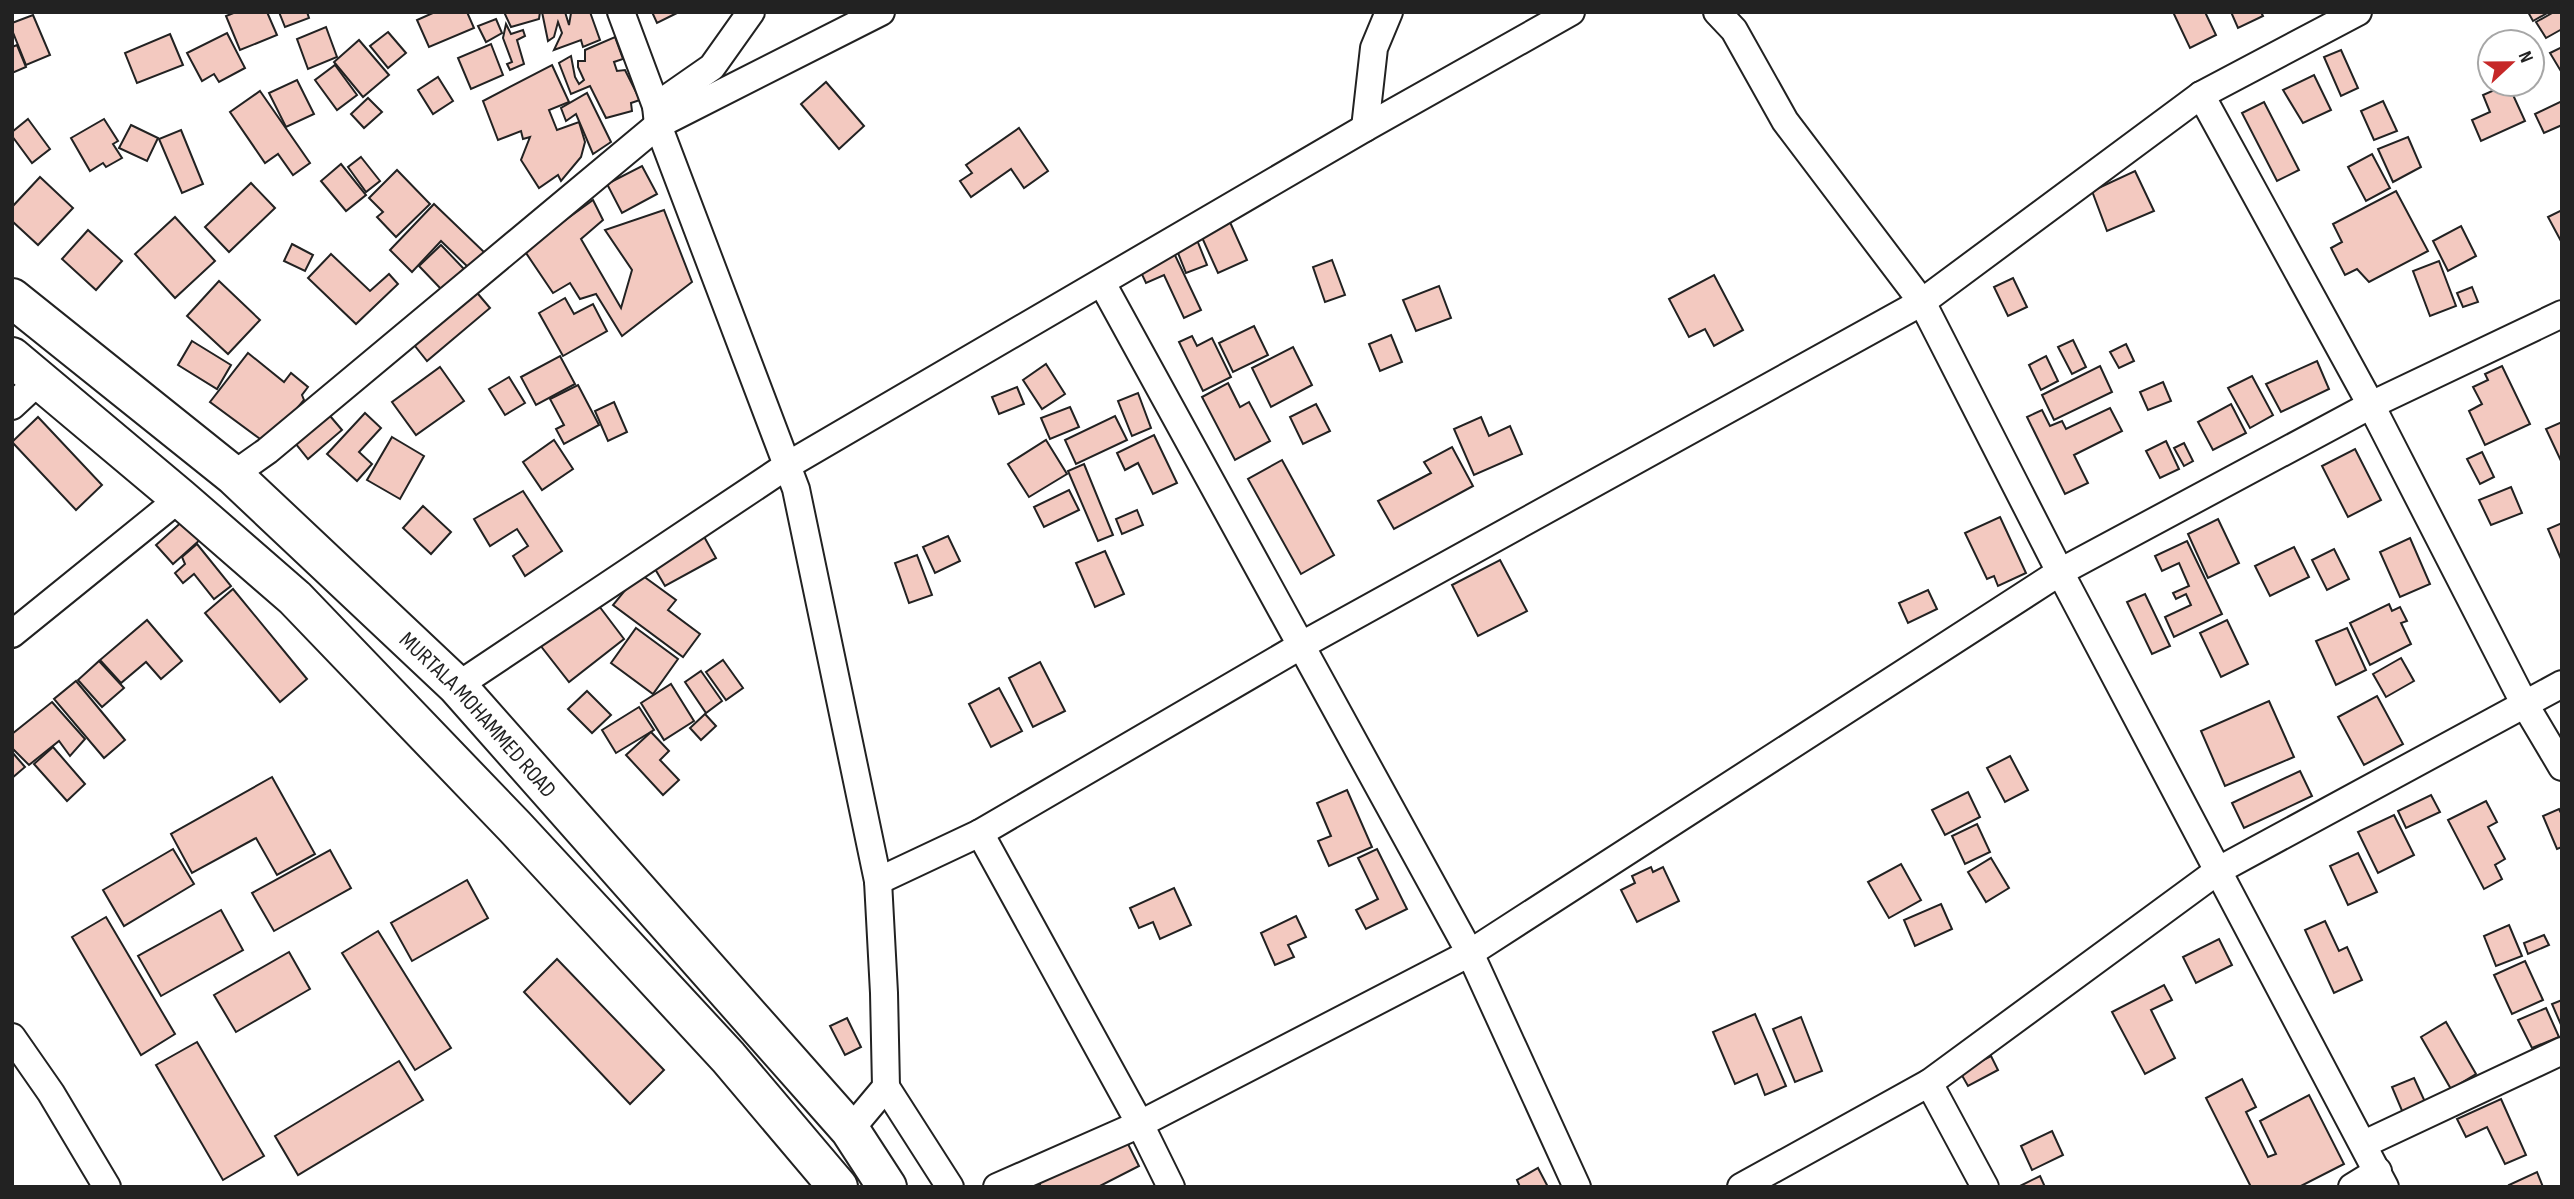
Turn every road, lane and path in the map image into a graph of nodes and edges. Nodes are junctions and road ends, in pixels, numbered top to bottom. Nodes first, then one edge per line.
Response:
1 (621, 12) edge
2 (751, 12) edge
3 (881, 12) edge
4 (1389, 12) edge
5 (1571, 12) edge
6 (1717, 12) edge
7 (2351, 14) edge
8 (2201, 95) junction
9 (657, 115) junction
10 (1365, 128) junction
11 (1101, 284) junction
12 (12, 298) edge
13 (1922, 302) junction
14 (2562, 314) edge
15 (26, 368) edge
16 (2371, 405) junction
17 (12, 406) edge
18 (788, 465) junction
19 (233, 475) junction
20 (180, 498) junction
21 (2060, 572) junction
22 (12, 634) edge
23 (1302, 645) junction
24 (2562, 684) edge
25 (457, 686) junction
26 (2524, 703) junction
27 (2562, 767) edge
28 (980, 833) junction
29 (2220, 870) junction
30 (878, 881) junction
31 (1470, 953) junction
32 (12, 1037) edge
33 (2562, 1051) edge
34 (1929, 1083) junction
35 (886, 1087) junction
36 (1140, 1124) junction
37 (850, 1130) junction
38 (2364, 1144) junction
39 (2381, 1179) edge
40 (107, 1187) edge
41 (838, 1187) edge
42 (887, 1187) edge
43 (950, 1187) edge
44 (997, 1187) edge
45 (1171, 1187) edge
46 (1577, 1187) edge
47 (1741, 1187) edge
48 (1985, 1187) edge
49 (2352, 1187) edge

1 - 9 street
2 - 9 street
3 - 9 street
4 - 10 street
5 - 10 street
6 - 13 street
7 - 8 street
8 - 13 street
8 - 16 street
9 - 18 street
9 - 19 street
10 - 11 street
11 - 18 street
11 - 23 street
12 - 19 main road, MURTALA MOHAMMED ROAD
13 - 21 street
13 - 23 street
14 - 16 street
15 - 17 street
15 - 20 main road
16 - 21 street
16 - 26 street
18 - 25 street
18 - 30 street
19 - 25 main road, MURTALA MOHAMMED ROAD
20 - 22 street
20 - 41 main road
21 - 29 street
21 - 31 street
23 - 28 street
23 - 31 street
24 - 26 street
25 - 37 main road, MURTALA MOHAMMED ROAD
26 - 27 street
26 - 29 street
28 - 30 street
28 - 36 street
29 - 34 street
29 - 38 street
30 - 35 street
31 - 36 street
31 - 46 street
32 - 40 street
33 - 38 street
34 - 47 street
34 - 48 street
35 - 37 street
35 - 43 street
36 - 44 street
36 - 45 street
37 - 42 main road, MURTALA MOHAMMED ROAD
38 - 39 street
39 - 49 street

